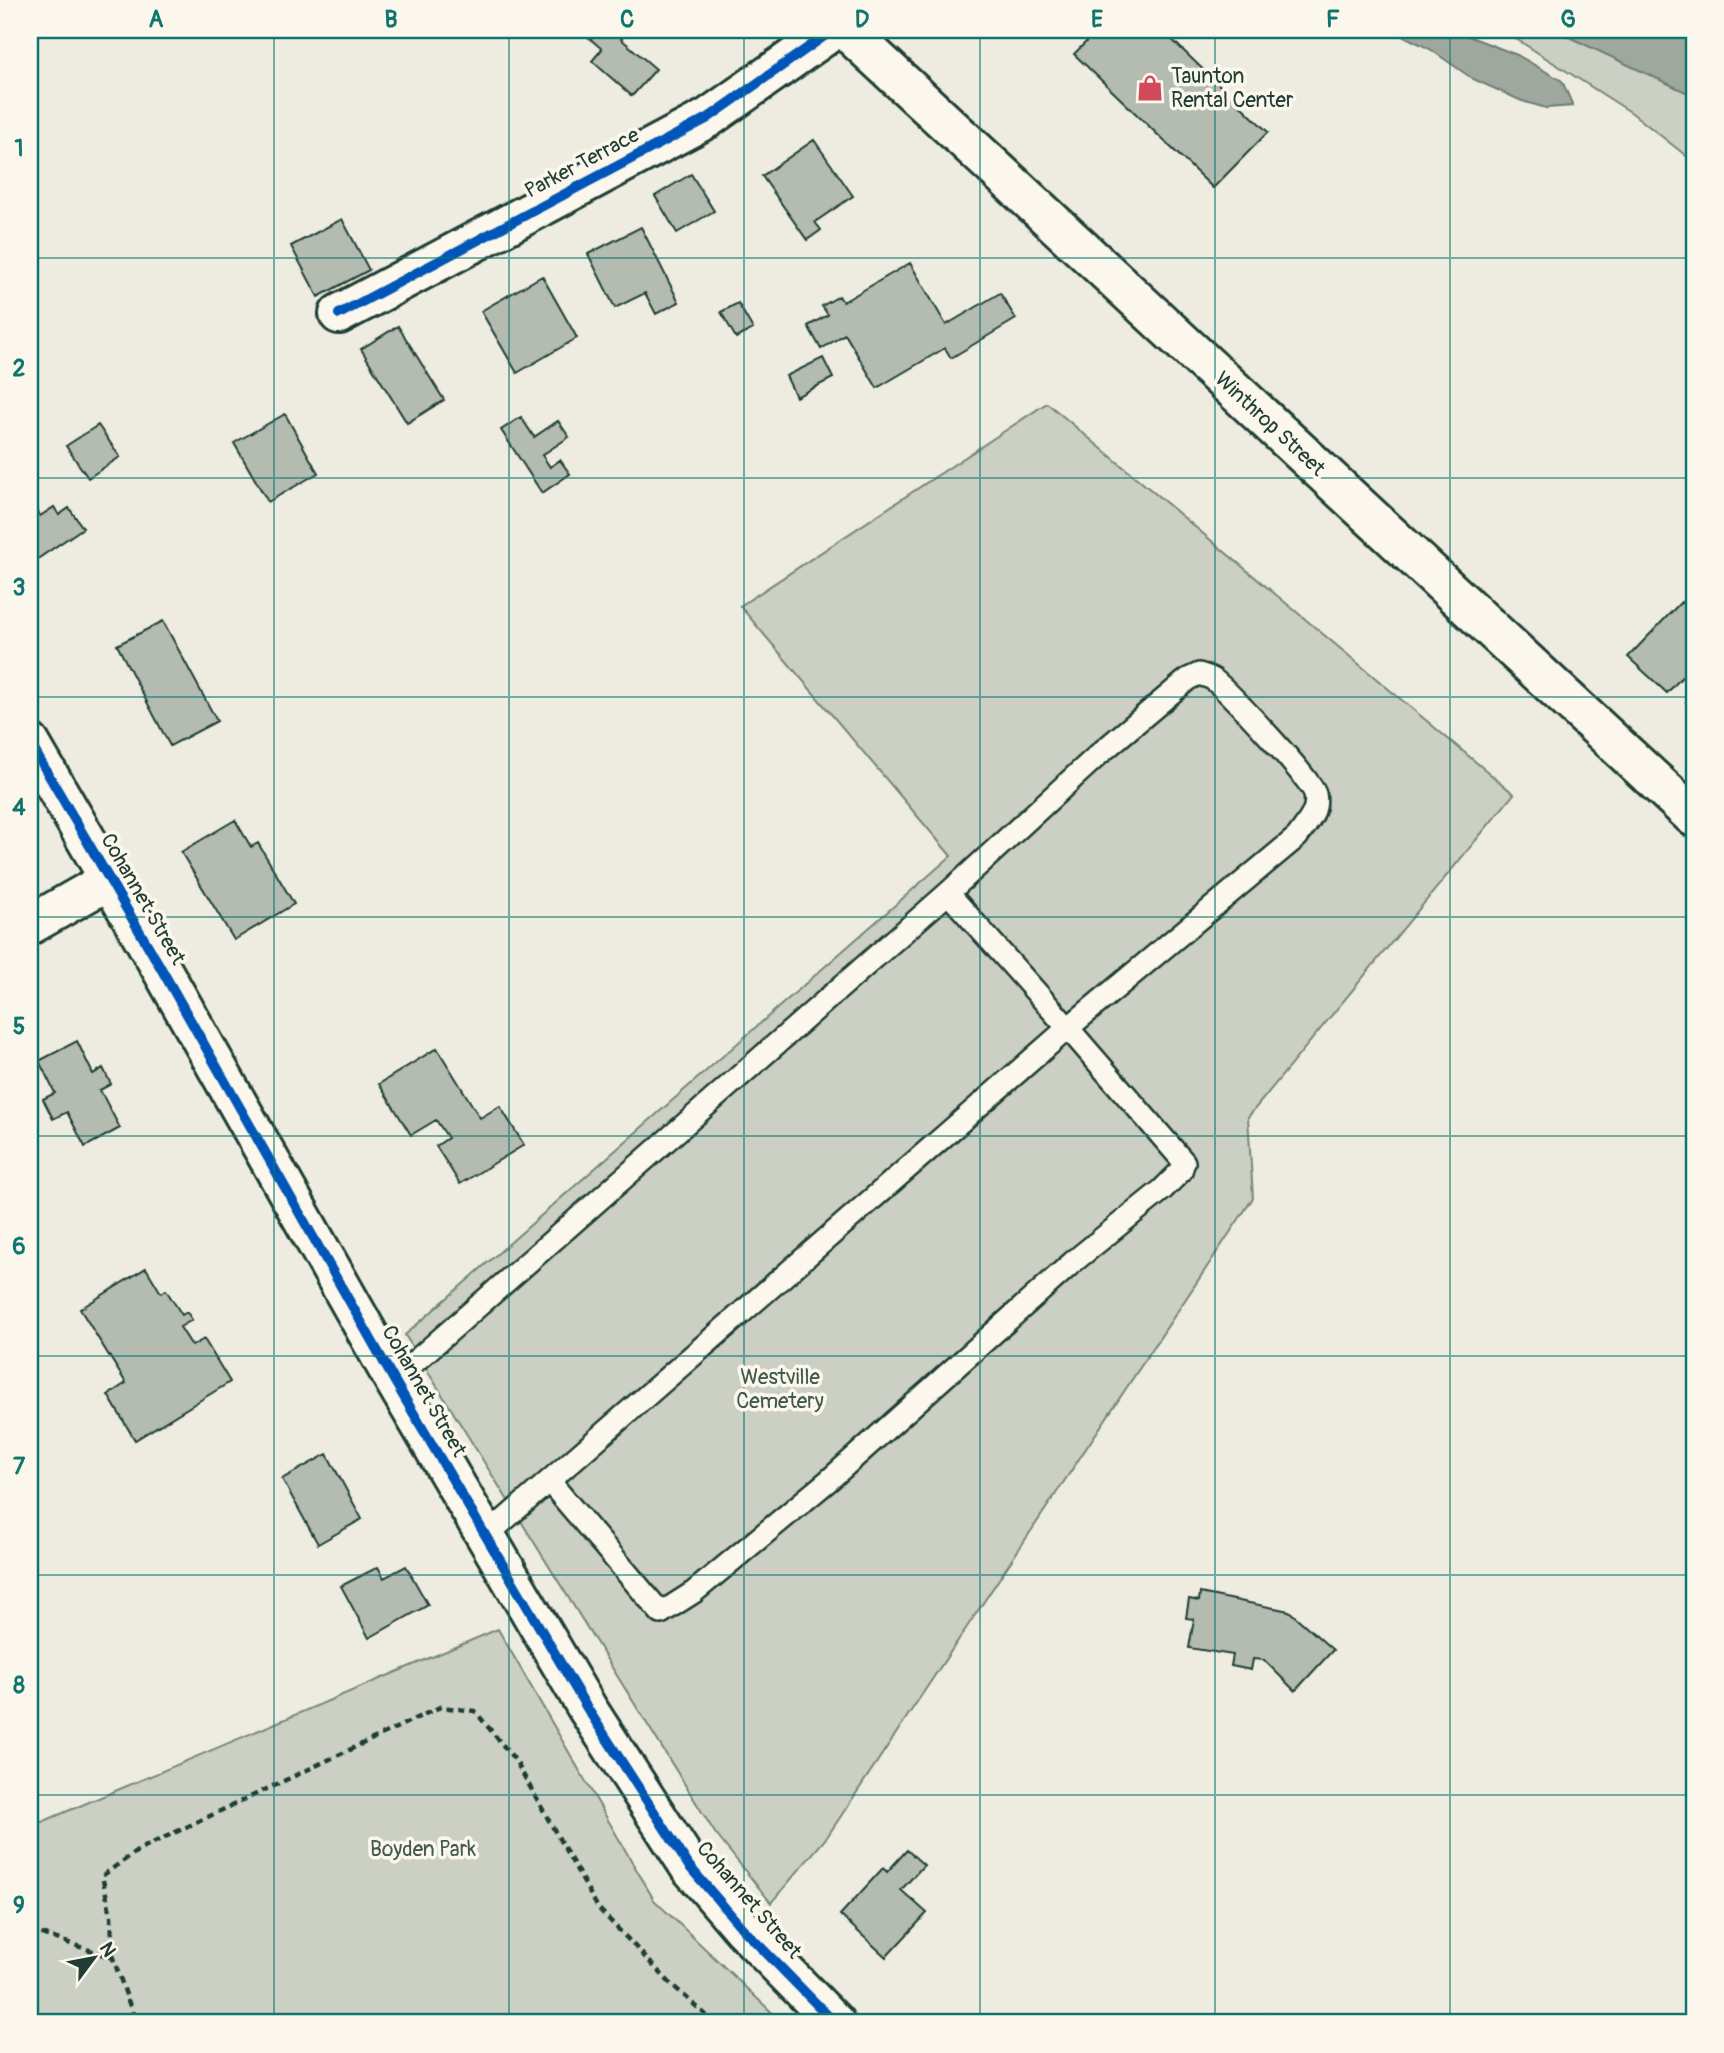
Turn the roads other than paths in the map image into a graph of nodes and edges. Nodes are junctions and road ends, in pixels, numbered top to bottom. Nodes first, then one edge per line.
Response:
1 (833, 30) edge
2 (846, 30) edge
3 (340, 314) dead end
4 (30, 743) edge
5 (1694, 817) edge
6 (109, 880) junction
7 (948, 893) junction
8 (30, 925) edge
9 (1068, 1028) junction
10 (394, 1380) junction
11 (549, 1481) junction
12 (486, 1536) junction
13 (835, 2023) edge

1 - 3 main road, Parker Terrace
2 - 5 main road, Winthrop Street
4 - 6 main road, Cohannet Street
6 - 8 main road
6 - 10 main road, Cohannet Street
7 - 9 lane
7 - 9 lane
7 - 10 lane
9 - 11 lane
9 - 11 lane
10 - 12 main road, Cohannet Street
11 - 12 lane
12 - 13 main road, Cohannet Street

